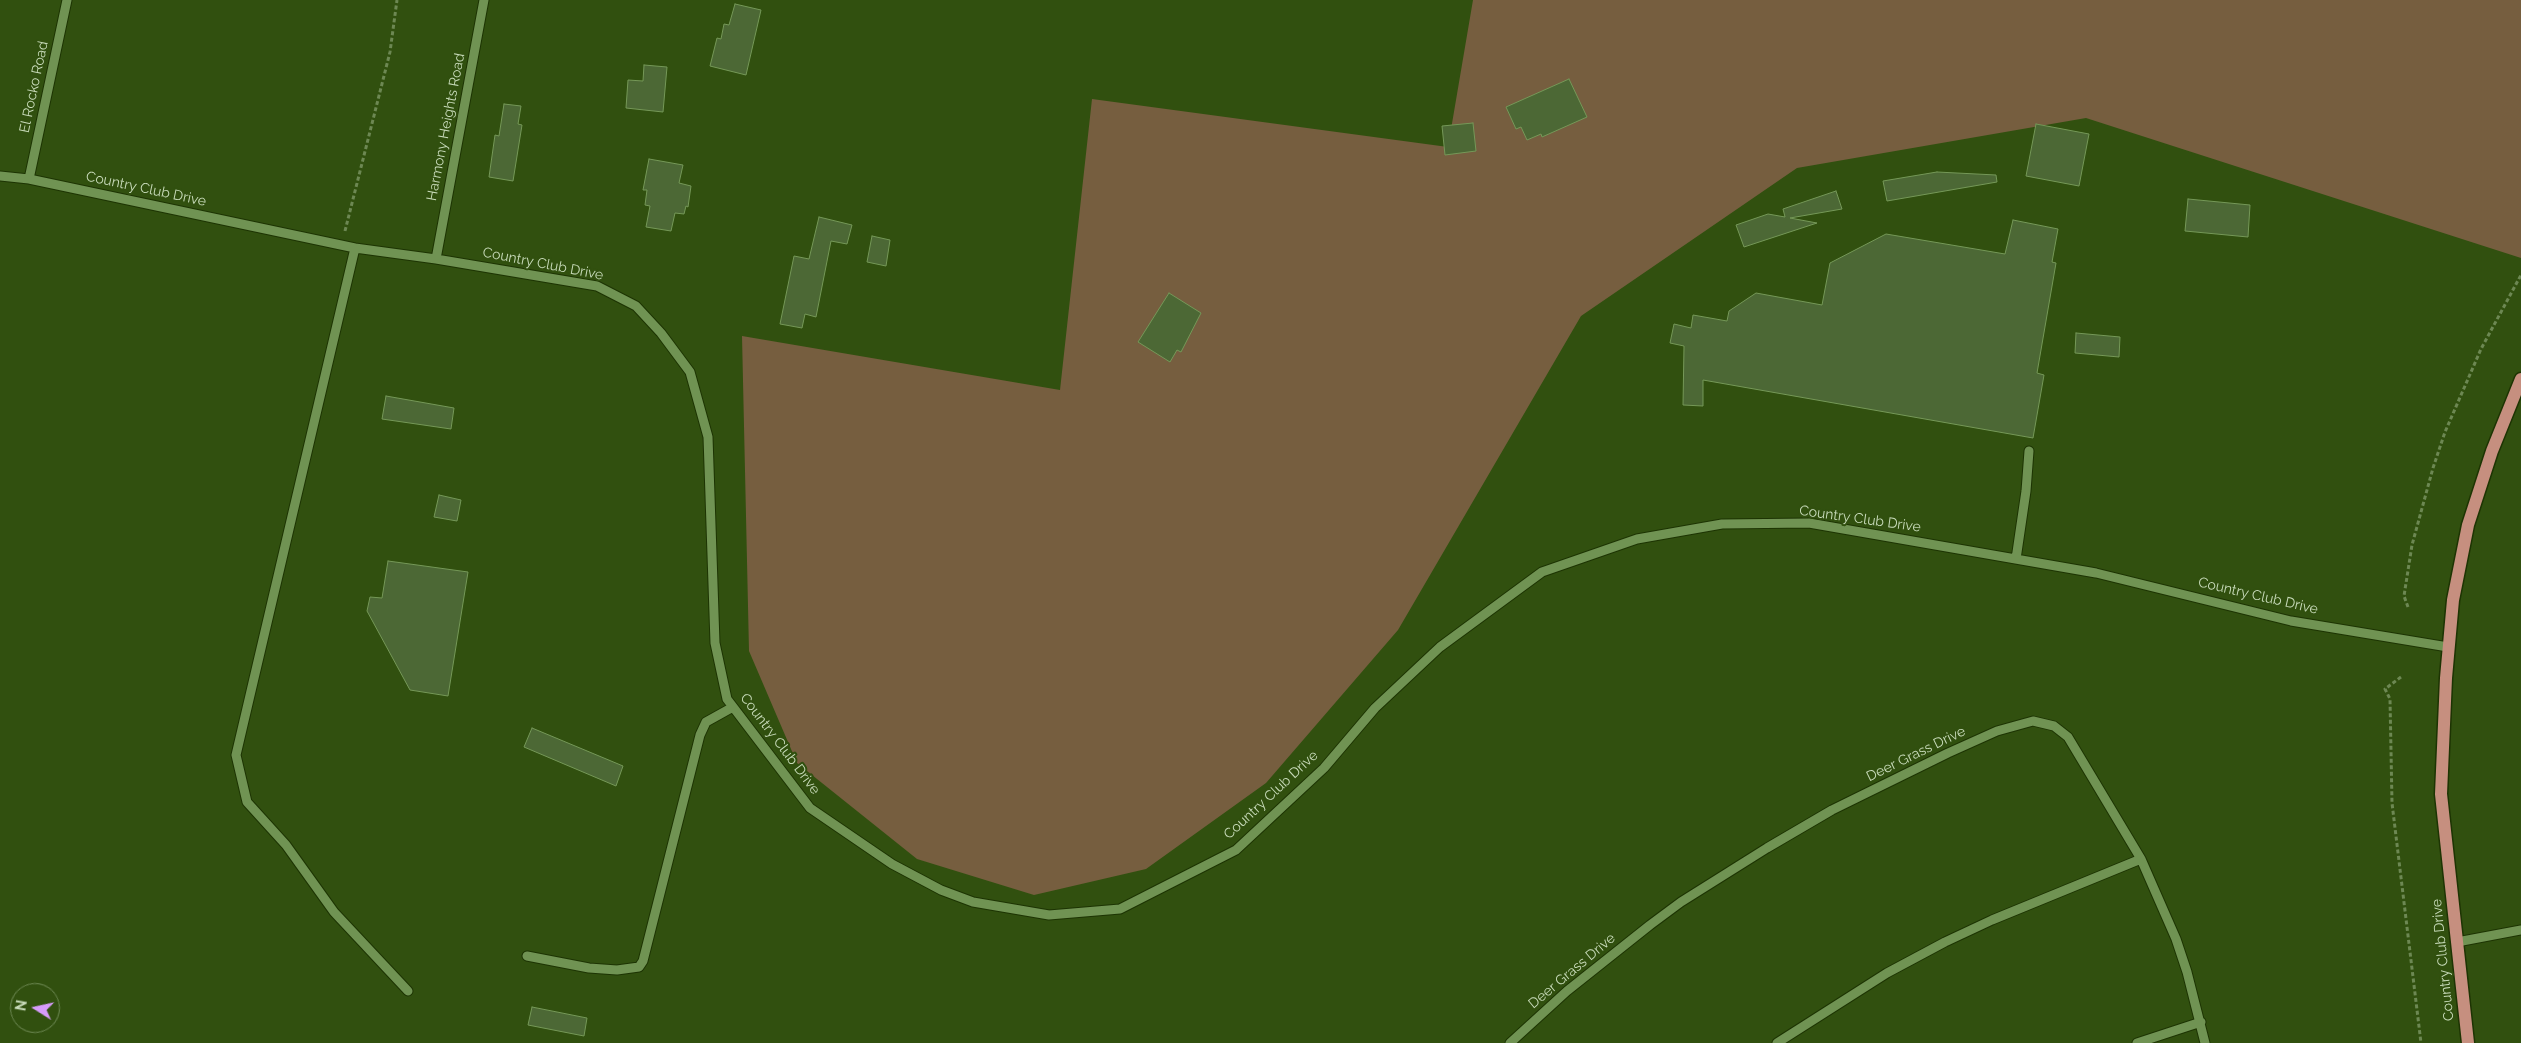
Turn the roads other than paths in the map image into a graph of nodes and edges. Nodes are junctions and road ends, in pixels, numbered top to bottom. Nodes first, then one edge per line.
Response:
1 (67, 0) edge
2 (484, 0) edge
3 (0, 176) edge
4 (29, 179) junction
5 (355, 248) junction
6 (436, 259) junction
7 (2521, 379) edge
8 (2029, 451) dead end
9 (2016, 559) junction
10 (2448, 647) junction
11 (733, 707) junction
12 (2141, 859) junction
13 (2521, 930) edge
14 (2457, 942) junction
15 (527, 956) dead end
16 (408, 991) dead end
17 (2201, 1022) junction
18 (1510, 1043) edge
19 (1777, 1043) edge
20 (2137, 1043) edge
21 (2205, 1043) edge
22 (2468, 1043) edge

1 - 4 street, El Rocko Road
2 - 6 street, Harmony Heights Road
3 - 4 street, Country Club Drive
4 - 5 street, Country Club Drive
5 - 6 street, Country Club Drive
5 - 16 street
6 - 11 street, Country Club Drive
7 - 10 main road
8 - 9 street
9 - 10 street, Country Club Drive
9 - 11 street, Country Club Drive
10 - 14 main road, Country Club Drive
11 - 15 street
12 - 17 street, Deer Grass Drive
12 - 18 street, Deer Grass Drive
12 - 19 street
13 - 14 street
14 - 22 main road, Country Club Drive
17 - 20 street
17 - 21 street, Deer Grass Drive

